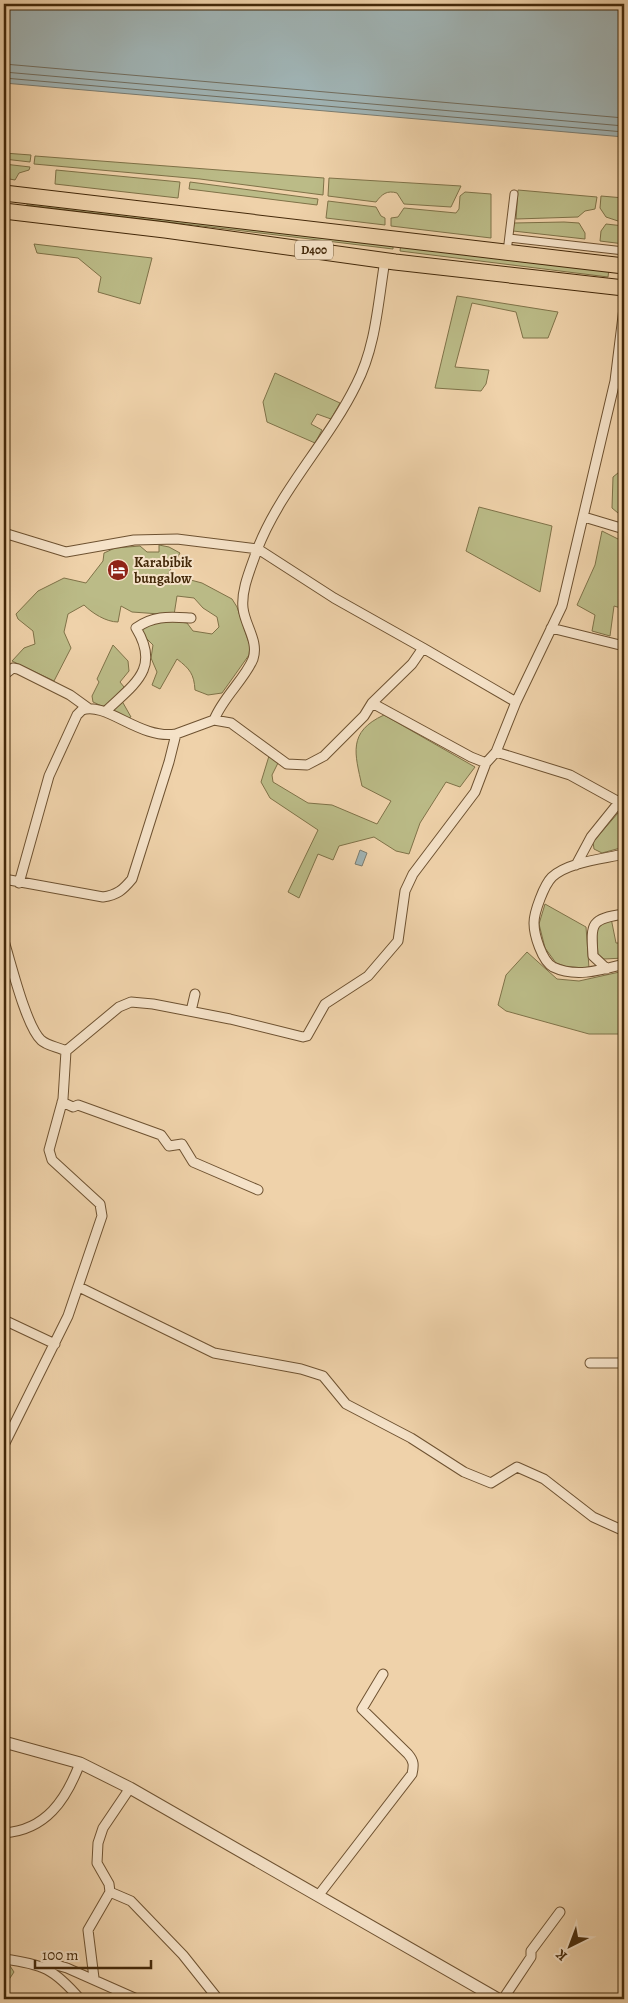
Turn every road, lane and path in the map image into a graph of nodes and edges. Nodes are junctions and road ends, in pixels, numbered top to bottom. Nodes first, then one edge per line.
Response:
1 (4, 193) edge
2 (514, 194) dead end
3 (4, 211) edge
4 (508, 245) junction
5 (624, 251) edge
6 (385, 260) junction
7 (624, 266) edge
8 (624, 288) edge
9 (624, 308) edge
10 (584, 516) junction
11 (624, 529) edge
12 (4, 533) edge
13 (258, 548) junction
14 (191, 618) dead end
15 (551, 628) junction
16 (624, 646) edge
17 (423, 648) junction
18 (4, 675) edge
19 (516, 702) junction
20 (372, 703) junction
21 (88, 708) junction
22 (105, 712) junction
23 (214, 720) junction
24 (176, 734) junction
25 (496, 752) junction
26 (486, 764) junction
27 (622, 799) edge
28 (624, 854) edge
29 (576, 865) junction
30 (4, 879) edge
31 (19, 883) junction
32 (624, 914) edge
33 (4, 941) edge
34 (624, 964) edge
35 (607, 969) junction
36 (195, 994) dead end
37 (191, 1011) junction
38 (66, 1051) junction
39 (62, 1102) junction
40 (258, 1190) dead end
41 (80, 1287) junction
42 (4, 1320) edge
43 (54, 1344) junction
44 (590, 1363) dead end
45 (624, 1363) edge
46 (4, 1445) edge
47 (624, 1531) edge
48 (383, 1674) dead end
49 (4, 1742) edge
50 (80, 1763) junction
51 (130, 1788) junction
52 (4, 1834) edge
53 (110, 1892) junction
54 (318, 1896) junction
55 (560, 1912) dead end
56 (4, 1959) edge
57 (42, 1967) junction
58 (94, 1978) junction
59 (80, 1999) edge
60 (137, 1999) edge
61 (218, 1999) edge
62 (498, 1999) edge
63 (502, 1999) edge

1 - 4 highway, D400
2 - 4 street
3 - 6 highway, D400
4 - 5 street
4 - 7 highway, D400
6 - 8 highway, D400
6 - 13 street
9 - 10 street
10 - 11 street
10 - 15 street
12 - 13 street
13 - 17 street
13 - 23 street
14 - 22 street
15 - 16 street
15 - 19 street
17 - 19 street
17 - 20 street
18 - 21 street
19 - 25 street
20 - 23 street
20 - 26 street
21 - 22 street
21 - 31 street
22 - 24 street
23 - 24 street
24 - 31 street
25 - 26 street
25 - 27 street
26 - 37 street
27 - 29 street
28 - 29 street
29 - 35 street
30 - 31 street
32 - 35 street
33 - 38 street
34 - 35 street
36 - 37 street
37 - 38 street
38 - 39 street
39 - 40 street
39 - 41 street
41 - 43 street
41 - 47 street
42 - 43 street
43 - 46 street
44 - 45 street
48 - 54 street
49 - 50 street
50 - 51 street
50 - 52 street
51 - 53 street
51 - 54 street
53 - 58 street
53 - 61 street
54 - 62 street
55 - 63 street
56 - 57 street
57 - 58 street
57 - 59 street
58 - 60 street

